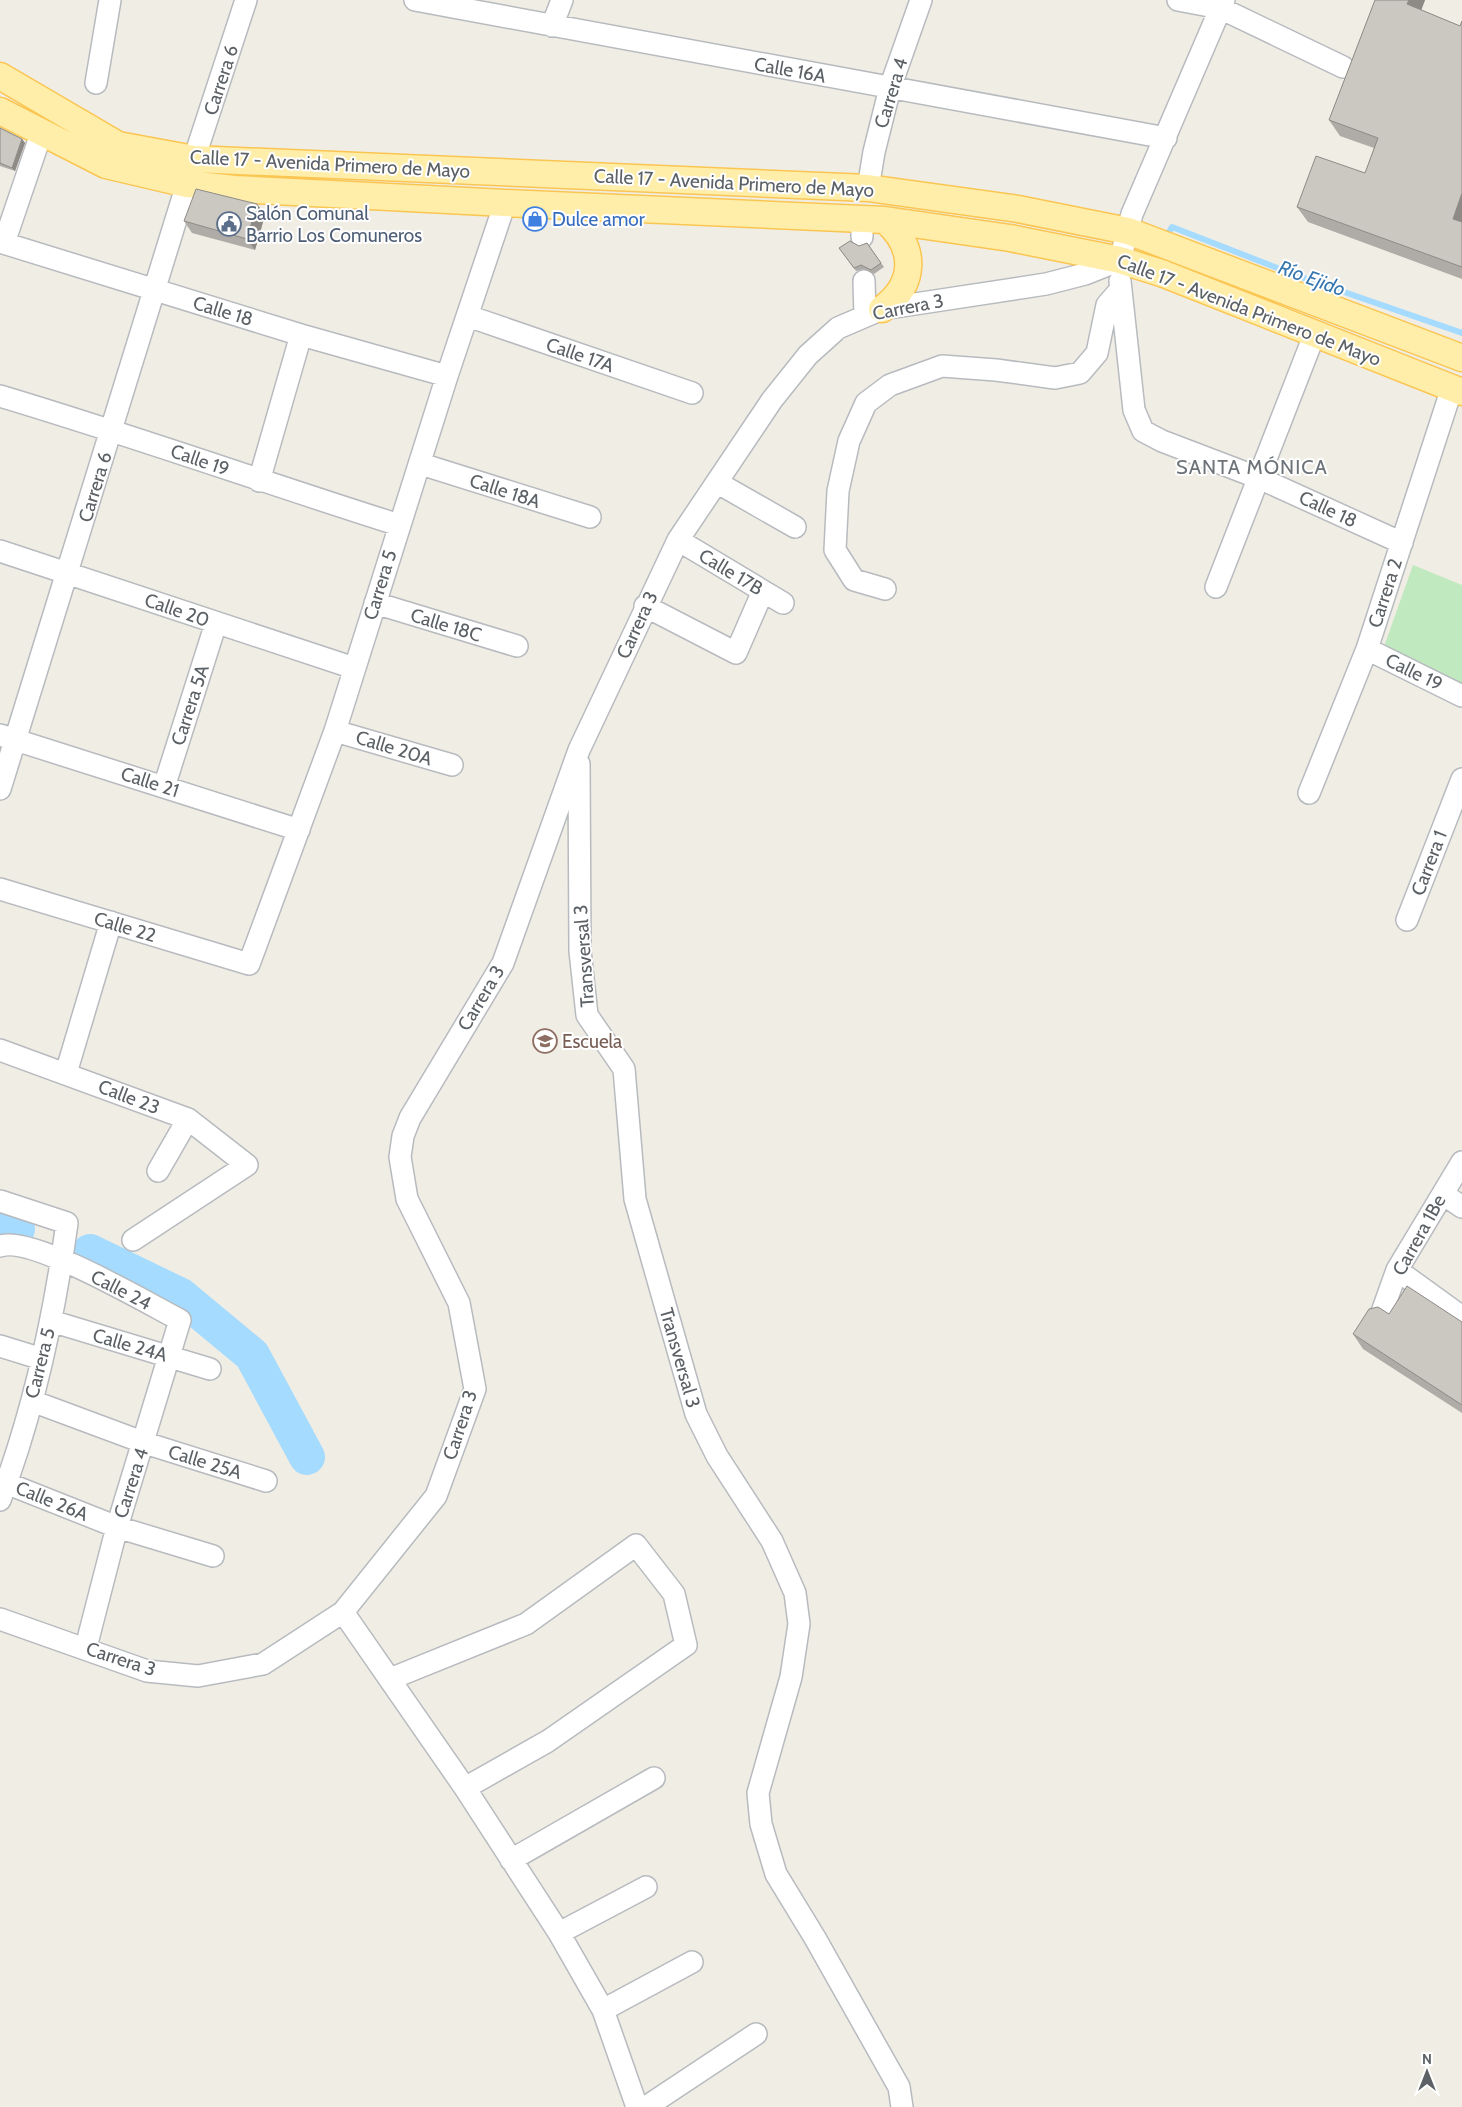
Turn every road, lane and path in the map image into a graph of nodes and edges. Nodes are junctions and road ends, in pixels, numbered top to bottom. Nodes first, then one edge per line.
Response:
1 (110, 0) edge
2 (246, 0) edge
3 (415, 0) edge
4 (562, 0) edge
5 (922, 0) edge
6 (1178, 0) edge
7 (1222, 4) edge
8 (552, 26) junction
9 (1343, 67) dead end
10 (0, 76) edge
11 (96, 83) dead end
12 (890, 88) junction
13 (0, 111) edge
14 (41, 134) junction
15 (1166, 138) junction
16 (194, 159) junction
17 (869, 182) junction
18 (187, 184) junction
19 (505, 203) junction
20 (1130, 223) junction
21 (870, 226) junction
22 (2, 242) edge
23 (1120, 260) junction
24 (864, 281) dead end
25 (155, 290) junction
26 (1120, 290) junction
27 (873, 312) junction
28 (468, 316) junction
29 (1316, 334) junction
30 (301, 335) junction
31 (1462, 358) edge
32 (447, 376) junction
33 (1457, 390) edge
34 (692, 393) dead end
35 (0, 396) edge
36 (113, 430) junction
37 (421, 464) junction
38 (1259, 478) junction
39 (258, 481) junction
40 (718, 483) junction
41 (590, 518) dead end
42 (399, 525) junction
43 (795, 527) dead end
44 (678, 540) junction
45 (1402, 543) junction
46 (0, 551) edge
47 (68, 574) junction
48 (1216, 588) dead end
49 (885, 589) dead end
50 (763, 591) junction
51 (375, 603) junction
52 (783, 603) dead end
53 (645, 606) junction
54 (216, 623) junction
55 (517, 646) dead end
56 (1367, 649) junction
57 (354, 668) junction
58 (1462, 696) edge
59 (335, 730) junction
60 (8, 737) edge
61 (579, 750) junction
62 (452, 765) dead end
63 (1462, 779) edge
64 (164, 787) junction
65 (0, 789) edge
66 (1309, 794) dead end
67 (299, 830) junction
68 (0, 889) edge
69 (1407, 920) dead end
70 (111, 922) junction
71 (249, 964) joint
72 (0, 1050) edge
73 (66, 1073) junction
74 (188, 1119) junction
75 (1462, 1162) edge
76 (158, 1170) dead end
77 (1443, 1194) junction
78 (0, 1201) edge
79 (1462, 1207) edge
80 (133, 1240) dead end
81 (0, 1246) edge
82 (62, 1260) junction
83 (1398, 1270) junction
84 (1382, 1312) edge
85 (1462, 1317) edge
86 (180, 1320) joint
87 (51, 1321) junction
88 (0, 1346) edge
89 (170, 1357) junction
90 (42, 1359) junction
91 (210, 1369) dead end
92 (32, 1401) junction
93 (144, 1443) junction
94 (9, 1444) edge
95 (266, 1481) dead end
96 (3, 1491) edge
97 (117, 1527) junction
98 (213, 1556) dead end
99 (343, 1612) junction
100 (0, 1619) edge
101 (86, 1648) junction
102 (390, 1679) junction
103 (654, 1778) dead end
104 (465, 1788) junction
105 (511, 1860) junction
106 (646, 1887) dead end
107 (559, 1933) junction
108 (692, 1962) dead end
109 (603, 2010) junction
110 (756, 2034) dead end
111 (638, 2107) edge
112 (646, 2107) edge
113 (902, 2107) edge

1 - 11 street
2 - 16 street, Carrera 6
3 - 8 street, Calle 16A
4 - 8 street
5 - 12 street, Carrera 4
6 - 7 street
7 - 9 street
7 - 15 street
8 - 12 street, Calle 16A
10 - 16 main road, Calle 17 - Avenida Primero de Mayo
12 - 15 street, Calle 16A
12 - 17 street, Carrera 4
13 - 14 main road, Calle 17 - Avenida Primero de Mayo
14 - 18 main road, Calle 17 - Avenida Primero de Mayo
14 - 22 street
15 - 20 street
16 - 17 main road, Calle 17 - Avenida Primero de Mayo
17 - 20 main road, Calle 17 - Avenida Primero de Mayo
18 - 19 main road, Calle 17 - Avenida Primero de Mayo
18 - 25 street, Carrera 6
19 - 21 main road, Calle 17 - Avenida Primero de Mayo
19 - 28 street, Carrera 5
20 - 23 street
20 - 31 main road, Calle 17 - Avenida Primero de Mayo
21 - 23 main road, Calle 17 - Avenida Primero de Mayo
21 - 27 main road
22 - 25 street, Calle 18
23 - 26 street
23 - 27 street, Carrera 3
23 - 29 main road, Calle 17 - Avenida Primero de Mayo
24 - 27 street
25 - 30 street, Calle 18
25 - 36 street, Carrera 6
26 - 38 street, Calle 18
26 - 49 street
27 - 40 street, Carrera 3
28 - 32 street, Carrera 5
28 - 34 street, Calle 17A
29 - 33 main road, Calle 17 - Avenida Primero de Mayo
29 - 38 street
30 - 32 street, Calle 18
30 - 39 street
32 - 37 street, Carrera 5
33 - 45 street, Carrera 2
35 - 36 street, Calle 19
36 - 39 street, Calle 19
36 - 47 street, Carrera 6
37 - 41 street, Calle 18A
37 - 42 street, Carrera 5
38 - 45 street, Calle 18
38 - 48 street
39 - 42 street, Calle 19
40 - 43 street
40 - 44 street, Carrera 3
42 - 51 street, Carrera 5
44 - 50 street, Calle 17B
44 - 53 street, Carrera 3
45 - 56 street, Carrera 2
46 - 47 street, Calle 20
47 - 54 street, Calle 20
47 - 60 street, Carrera 6
50 - 52 street, Calle 17B
50 - 53 street
51 - 55 street, Calle 18C
51 - 57 street, Carrera 5
53 - 61 street, Carrera 3
54 - 57 street, Calle 20
54 - 64 street, Carrera 5A
56 - 58 street, Calle 19
56 - 66 street, Carrera 2
57 - 59 street, Carrera 5
59 - 62 street, Calle 20A
59 - 67 street, Carrera 5
60 - 64 street, Calle 21
60 - 65 street, Carrera 6
61 - 99 street, Carrera 3
61 - 113 street, Transversal 3
63 - 69 street, Carrera 1
64 - 67 street, Calle 21
67 - 71 street, Carrera 5
68 - 70 street, Calle 22
70 - 71 street, Calle 22
70 - 73 street
72 - 73 street, Calle 23
73 - 74 street, Calle 23
74 - 76 street
74 - 80 street, Calle 23
75 - 77 street, Carrera 1Be
77 - 79 street
77 - 83 street, Carrera 1Be
78 - 82 street, Carrera 5
81 - 82 street
82 - 86 street, Calle 24
82 - 87 street, Carrera 5
83 - 84 street, Carrera 1Be
83 - 85 street
86 - 89 street, Carrera 4
87 - 89 street, Calle 24A
87 - 90 street, Carrera 5
88 - 90 street
89 - 91 street, Calle 24A
89 - 93 street, Carrera 4
90 - 92 street, Carrera 5
92 - 93 street, Calle 25A
92 - 94 street, Carrera 5
93 - 95 street, Calle 25A
93 - 97 street, Carrera 4
94 - 96 street, Carrera 5
96 - 97 street, Calle 26A
97 - 98 street, Calle 26A
97 - 101 street, Carrera 4
99 - 101 street, Carrera 3
99 - 102 street
100 - 101 street, Carrera 3
102 - 104 street
102 - 104 street
103 - 105 street
104 - 105 street
105 - 107 street
106 - 107 street
107 - 109 street
108 - 109 street
109 - 111 street
110 - 112 street

